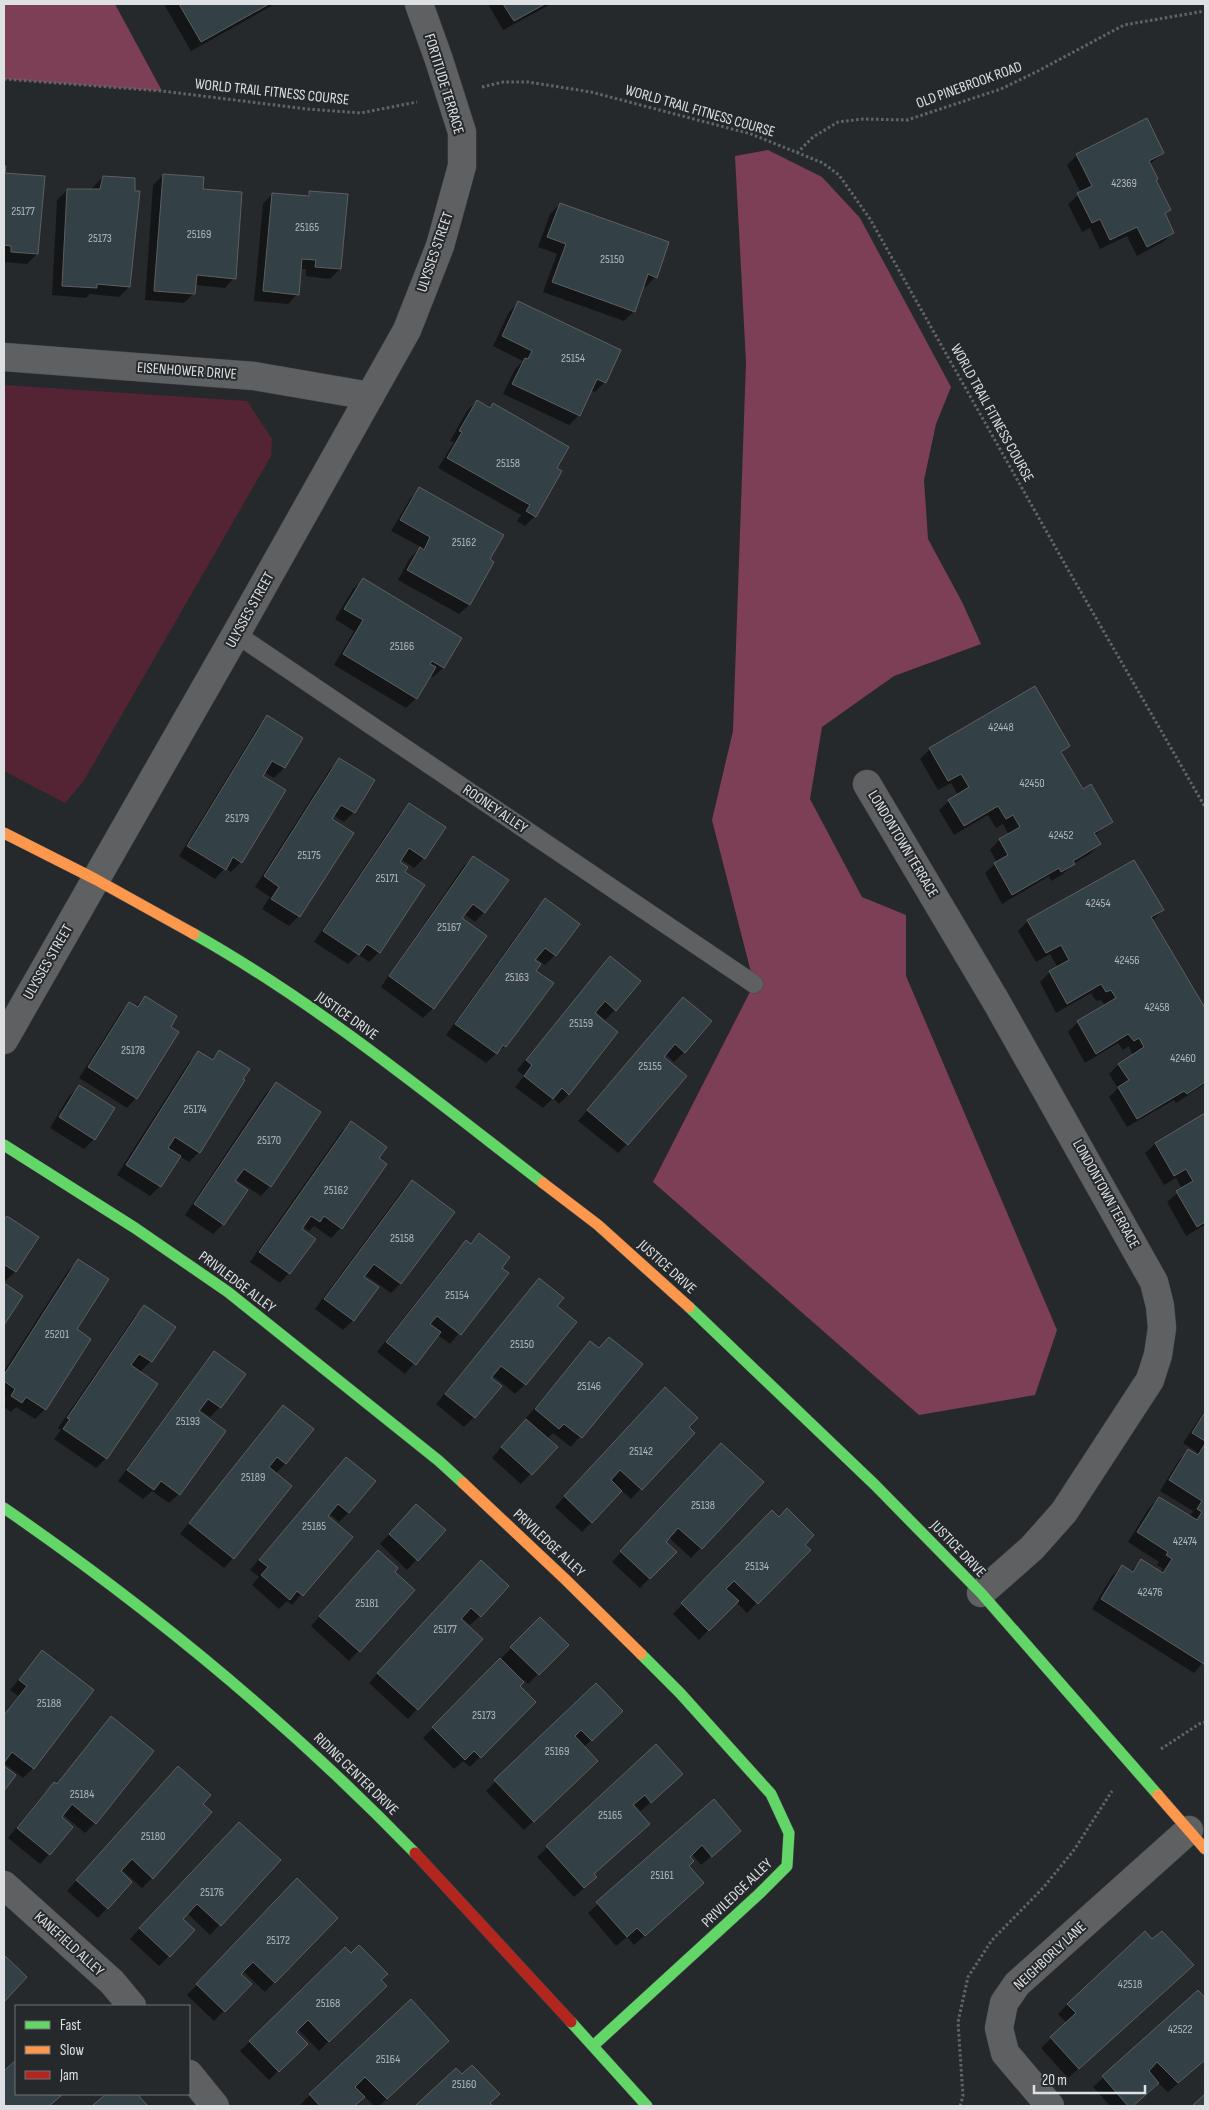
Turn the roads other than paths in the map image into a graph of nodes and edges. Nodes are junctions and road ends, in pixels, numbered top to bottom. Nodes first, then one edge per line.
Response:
1 (419, 4) edge
2 (462, 166) joint
3 (4, 357) edge
4 (370, 396) junction
5 (236, 634) junction
6 (867, 784) dead end
7 (4, 833) edge
8 (95, 879) junction
9 (754, 984) dead end
10 (4, 1040) edge
11 (4, 1145) edge
12 (4, 1508) edge
13 (980, 1594) junction
14 (1197, 1840) edge
15 (4, 1885) edge
16 (131, 2005) edge
17 (593, 2046) junction
18 (190, 2075) edge
19 (215, 2106) edge
20 (647, 2106) edge
21 (1050, 2106) edge

1 - 2 street, FORTITUDE TERRACE
2 - 4 street, ULYSSES STREET
3 - 4 street, EISENHOWER DRIVE
4 - 5 street, ULYSSES STREET
5 - 8 street, ULYSSES STREET
5 - 9 lane, ROONEY ALLEY
6 - 13 street, LONDONTOWN TERRACE
7 - 8 street, JUSTICE DRIVE
8 - 10 street, ULYSSES STREET
8 - 13 street, JUSTICE DRIVE
11 - 17 street, PRIVILEDGE ALLEY
12 - 17 street, RIDING CENTER DRIVE
13 - 14 street, JUSTICE DRIVE
14 - 21 street, NEIGHBORLY LANE
15 - 16 street, KANEFIELD ALLEY
17 - 20 street, RIDING CENTER DRIVE
18 - 19 street

